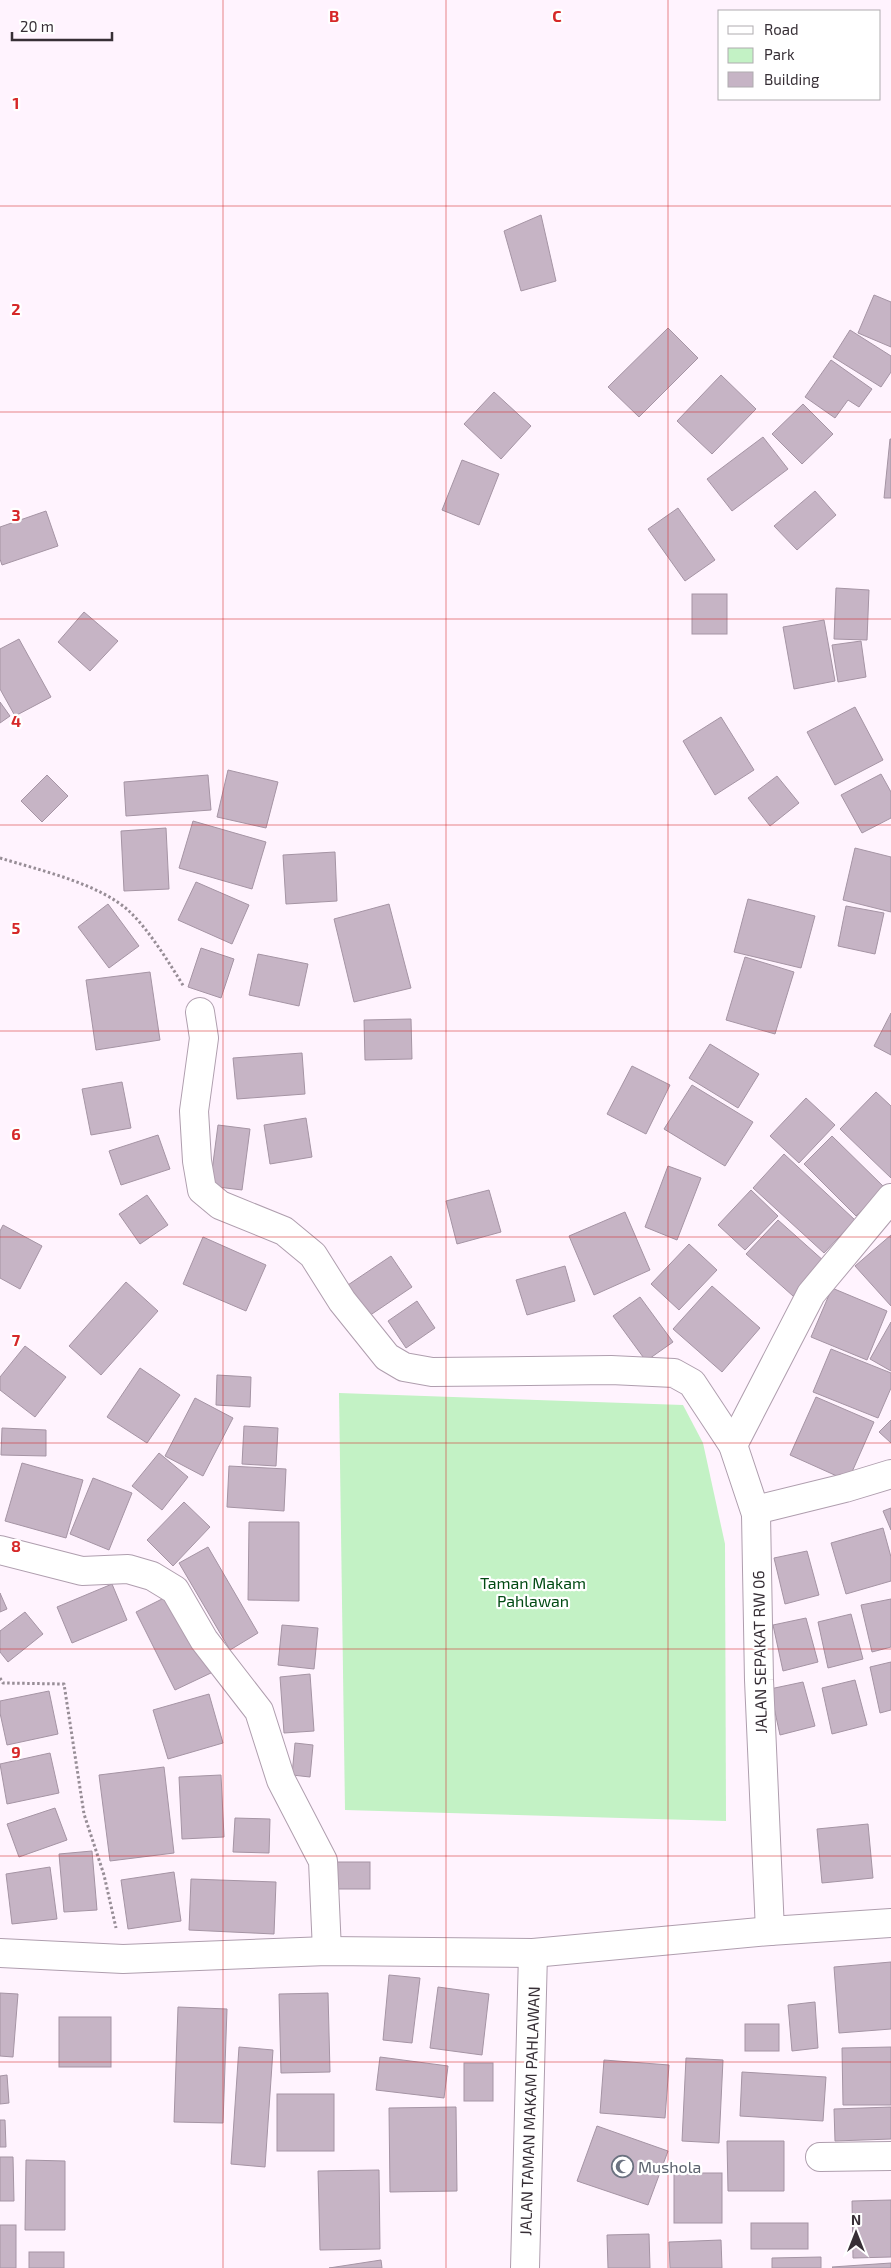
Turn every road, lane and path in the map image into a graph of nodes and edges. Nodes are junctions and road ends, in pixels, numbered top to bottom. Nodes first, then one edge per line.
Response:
1 (0, 858) edge
2 (200, 1012) joint
3 (891, 1198) edge
4 (733, 1445) junction
5 (891, 1474) edge
6 (756, 1514) junction
7 (0, 1550) edge
8 (0, 1678) edge
9 (891, 1923) edge
10 (770, 1931) junction
11 (327, 1951) junction
12 (0, 1953) edge
13 (533, 1954) junction
14 (123, 1959) junction
15 (891, 2156) edge
16 (820, 2157) dead end
17 (525, 2268) edge

1 - 2 path
2 - 4 street, JALAN SEPAKAT RW 06
3 - 4 street
4 - 6 street, JALAN SEPAKAT RW 06
5 - 6 street
6 - 10 street, JALAN SEPAKAT RW 06
7 - 11 street
8 - 14 path
9 - 10 street
10 - 13 street
11 - 13 street
11 - 14 street
12 - 14 street
13 - 17 street, JALAN TAMAN MAKAM PAHLAWAN
15 - 16 street

